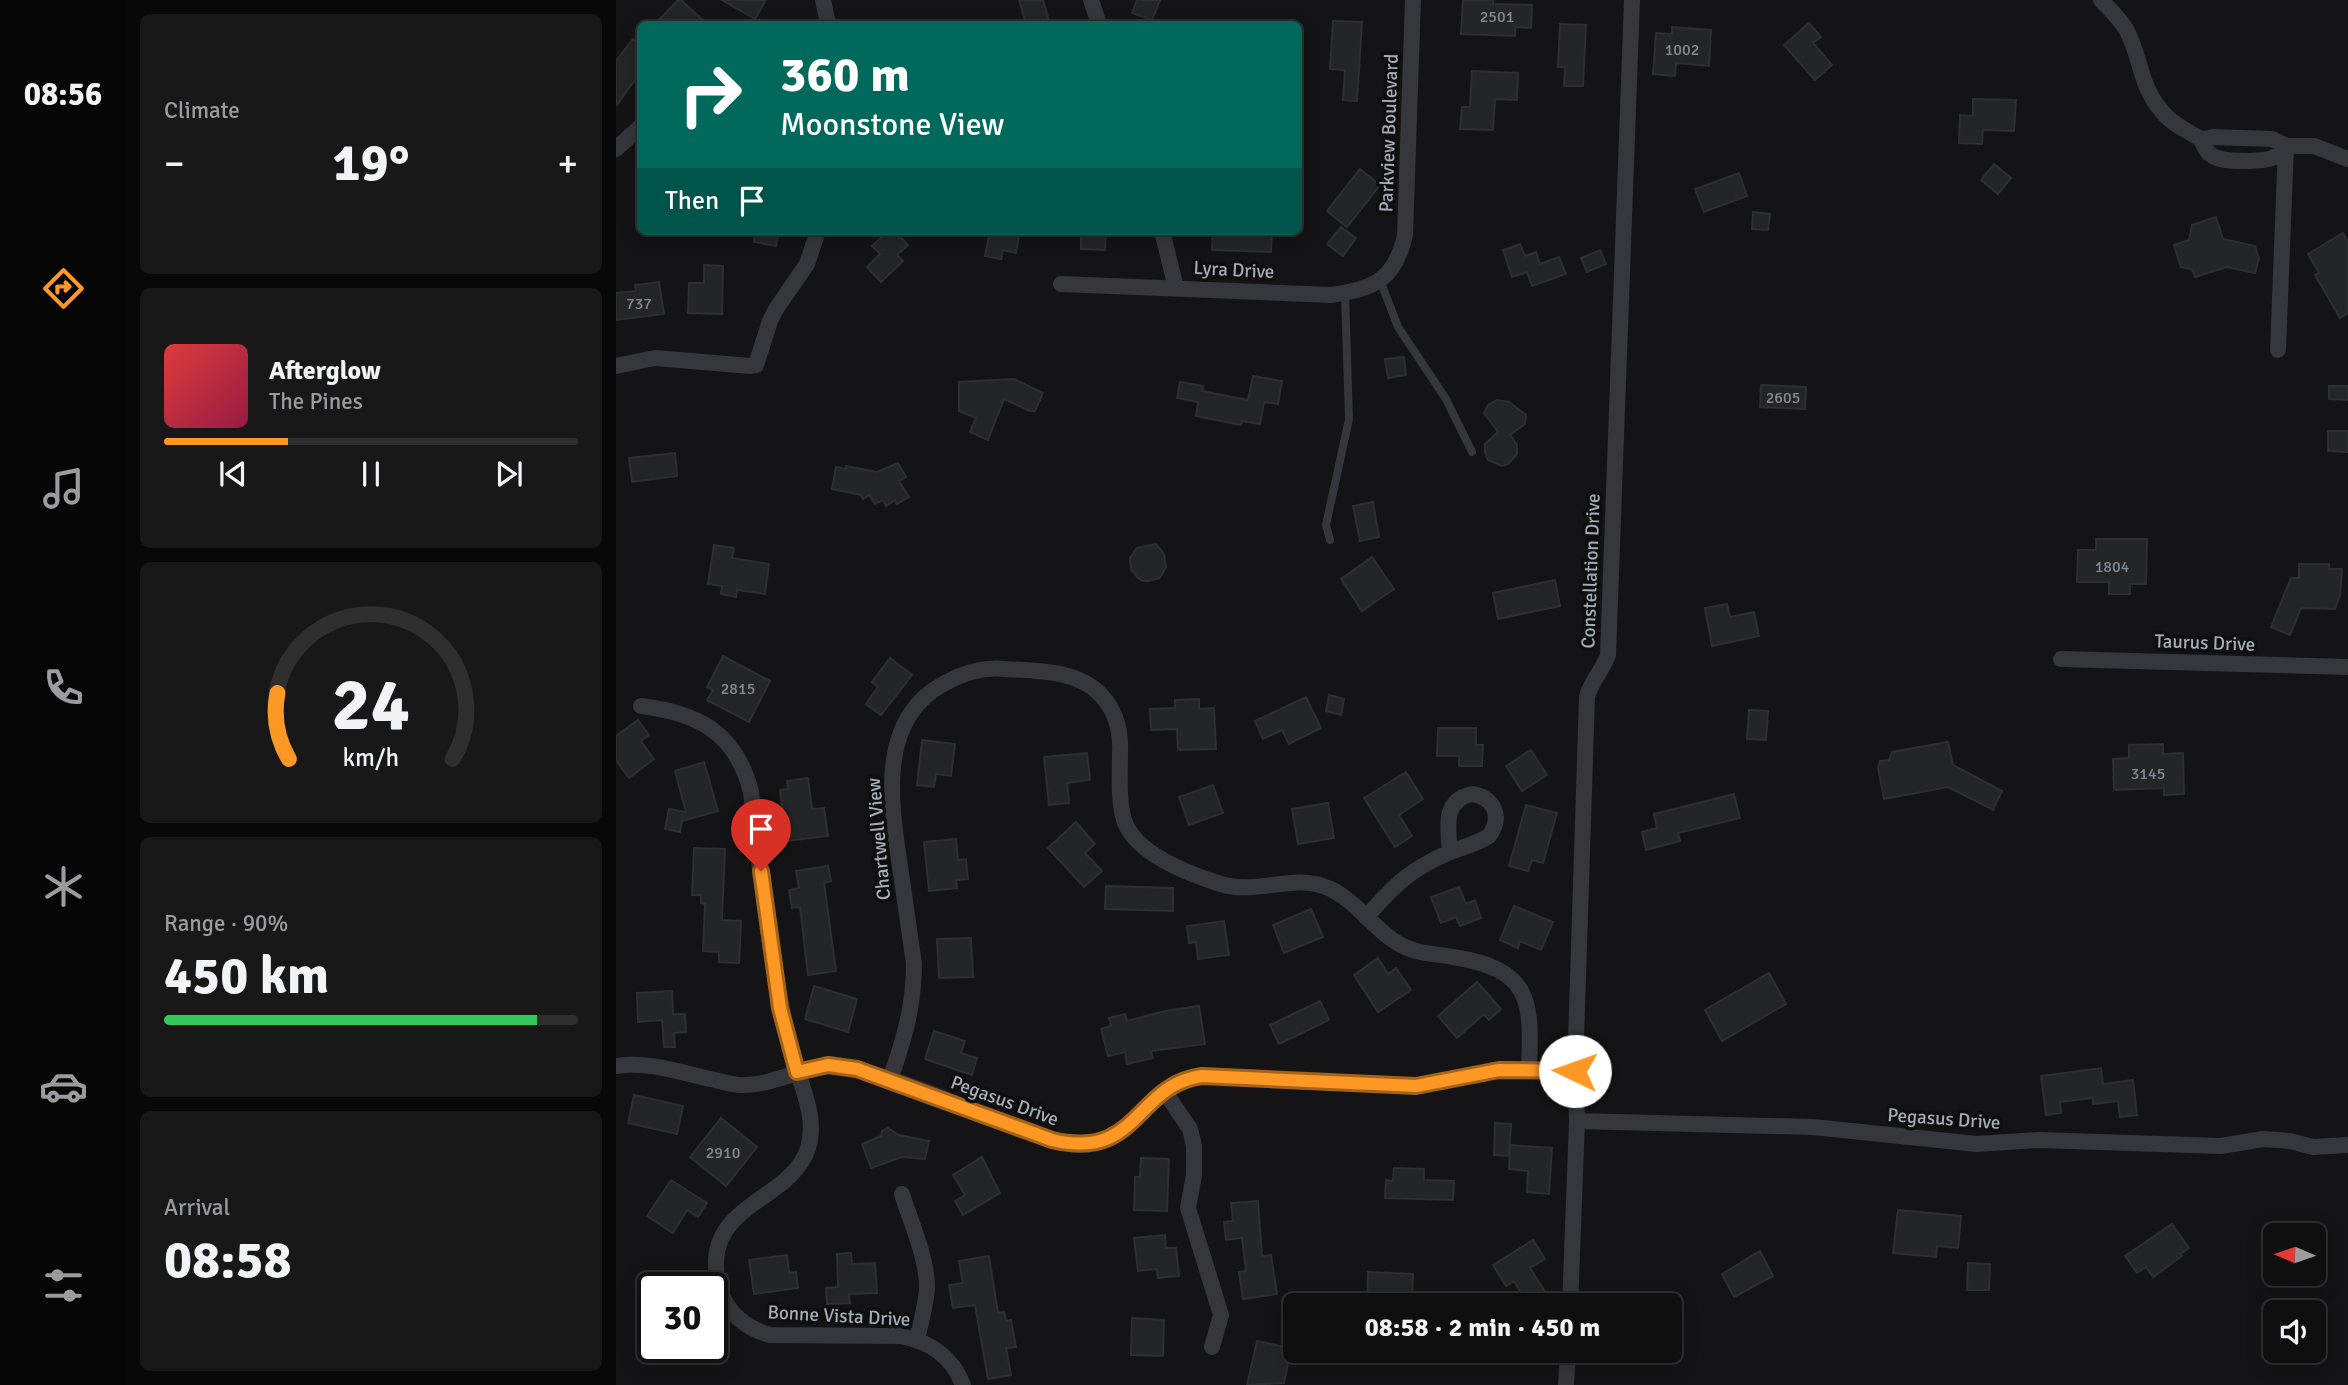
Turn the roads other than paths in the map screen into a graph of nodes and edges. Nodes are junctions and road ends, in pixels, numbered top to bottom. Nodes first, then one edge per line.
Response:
1 (823, 0) edge
2 (1091, 0) edge
3 (1413, 0) edge
4 (1632, 0) edge
5 (2101, 0) edge
6 (827, 21) edge
7 (1097, 21) edge
8 (637, 130) edge
9 (2202, 140) junction
10 (2239, 140) junction
11 (2286, 146) junction
12 (616, 149) edge
13 (2348, 159) edge
14 (2237, 161) junction
15 (817, 235) edge
16 (1163, 235) edge
17 (1396, 265) joint
18 (1380, 280) junction
19 (1061, 284) dead end
20 (1177, 288) junction
21 (1345, 293) junction
22 (2278, 349) dead end
23 (616, 366) edge
24 (1472, 452) dead end
25 (1330, 540) dead end
26 (2061, 659) dead end
27 (2348, 667) edge
28 (641, 706) dead end
29 (1450, 852) dead end
30 (1366, 916) junction
31 (616, 1066) edge
32 (1529, 1069) junction
33 (1575, 1071) junction
34 (797, 1072) junction
35 (890, 1080) junction
36 (1165, 1092) junction
37 (1577, 1121) junction
38 (2348, 1145) edge
39 (902, 1194) dead end
40 (1570, 1293) edge
41 (917, 1339) junction
42 (1212, 1347) dead end
43 (1567, 1363) edge
44 (963, 1385) edge
45 (1566, 1385) edge

1 - 6 street
2 - 7 street
3 - 17 street, Parkview Boulevard
4 - 33 street, Constellation Drive
5 - 9 street
8 - 12 street
9 - 10 street
9 - 14 street
10 - 11 street
10 - 14 street
11 - 13 street
11 - 14 street
11 - 22 street
15 - 23 street
16 - 20 street
17 - 18 street, Lyra Drive
18 - 21 street, Lyra Drive
18 - 24 lane
19 - 20 street, Lyra Drive
20 - 21 street, Lyra Drive
21 - 25 lane
26 - 27 street, Taurus Drive
28 - 34 street, Bonne Vista Drive
29 - 30 street
30 - 32 street, Chartwell View
30 - 35 street, Chartwell View
31 - 34 street, Pegasus Drive
32 - 33 street, Pegasus Drive
32 - 36 street, Pegasus Drive
33 - 37 street, Constellation Drive
34 - 35 street, Pegasus Drive
34 - 41 street, Bonne Vista Drive
35 - 36 street, Pegasus Drive
36 - 42 street
37 - 38 street, Pegasus Drive
37 - 40 street, Constellation Drive
39 - 41 street
41 - 44 street, Bonne Vista Drive
43 - 45 street

